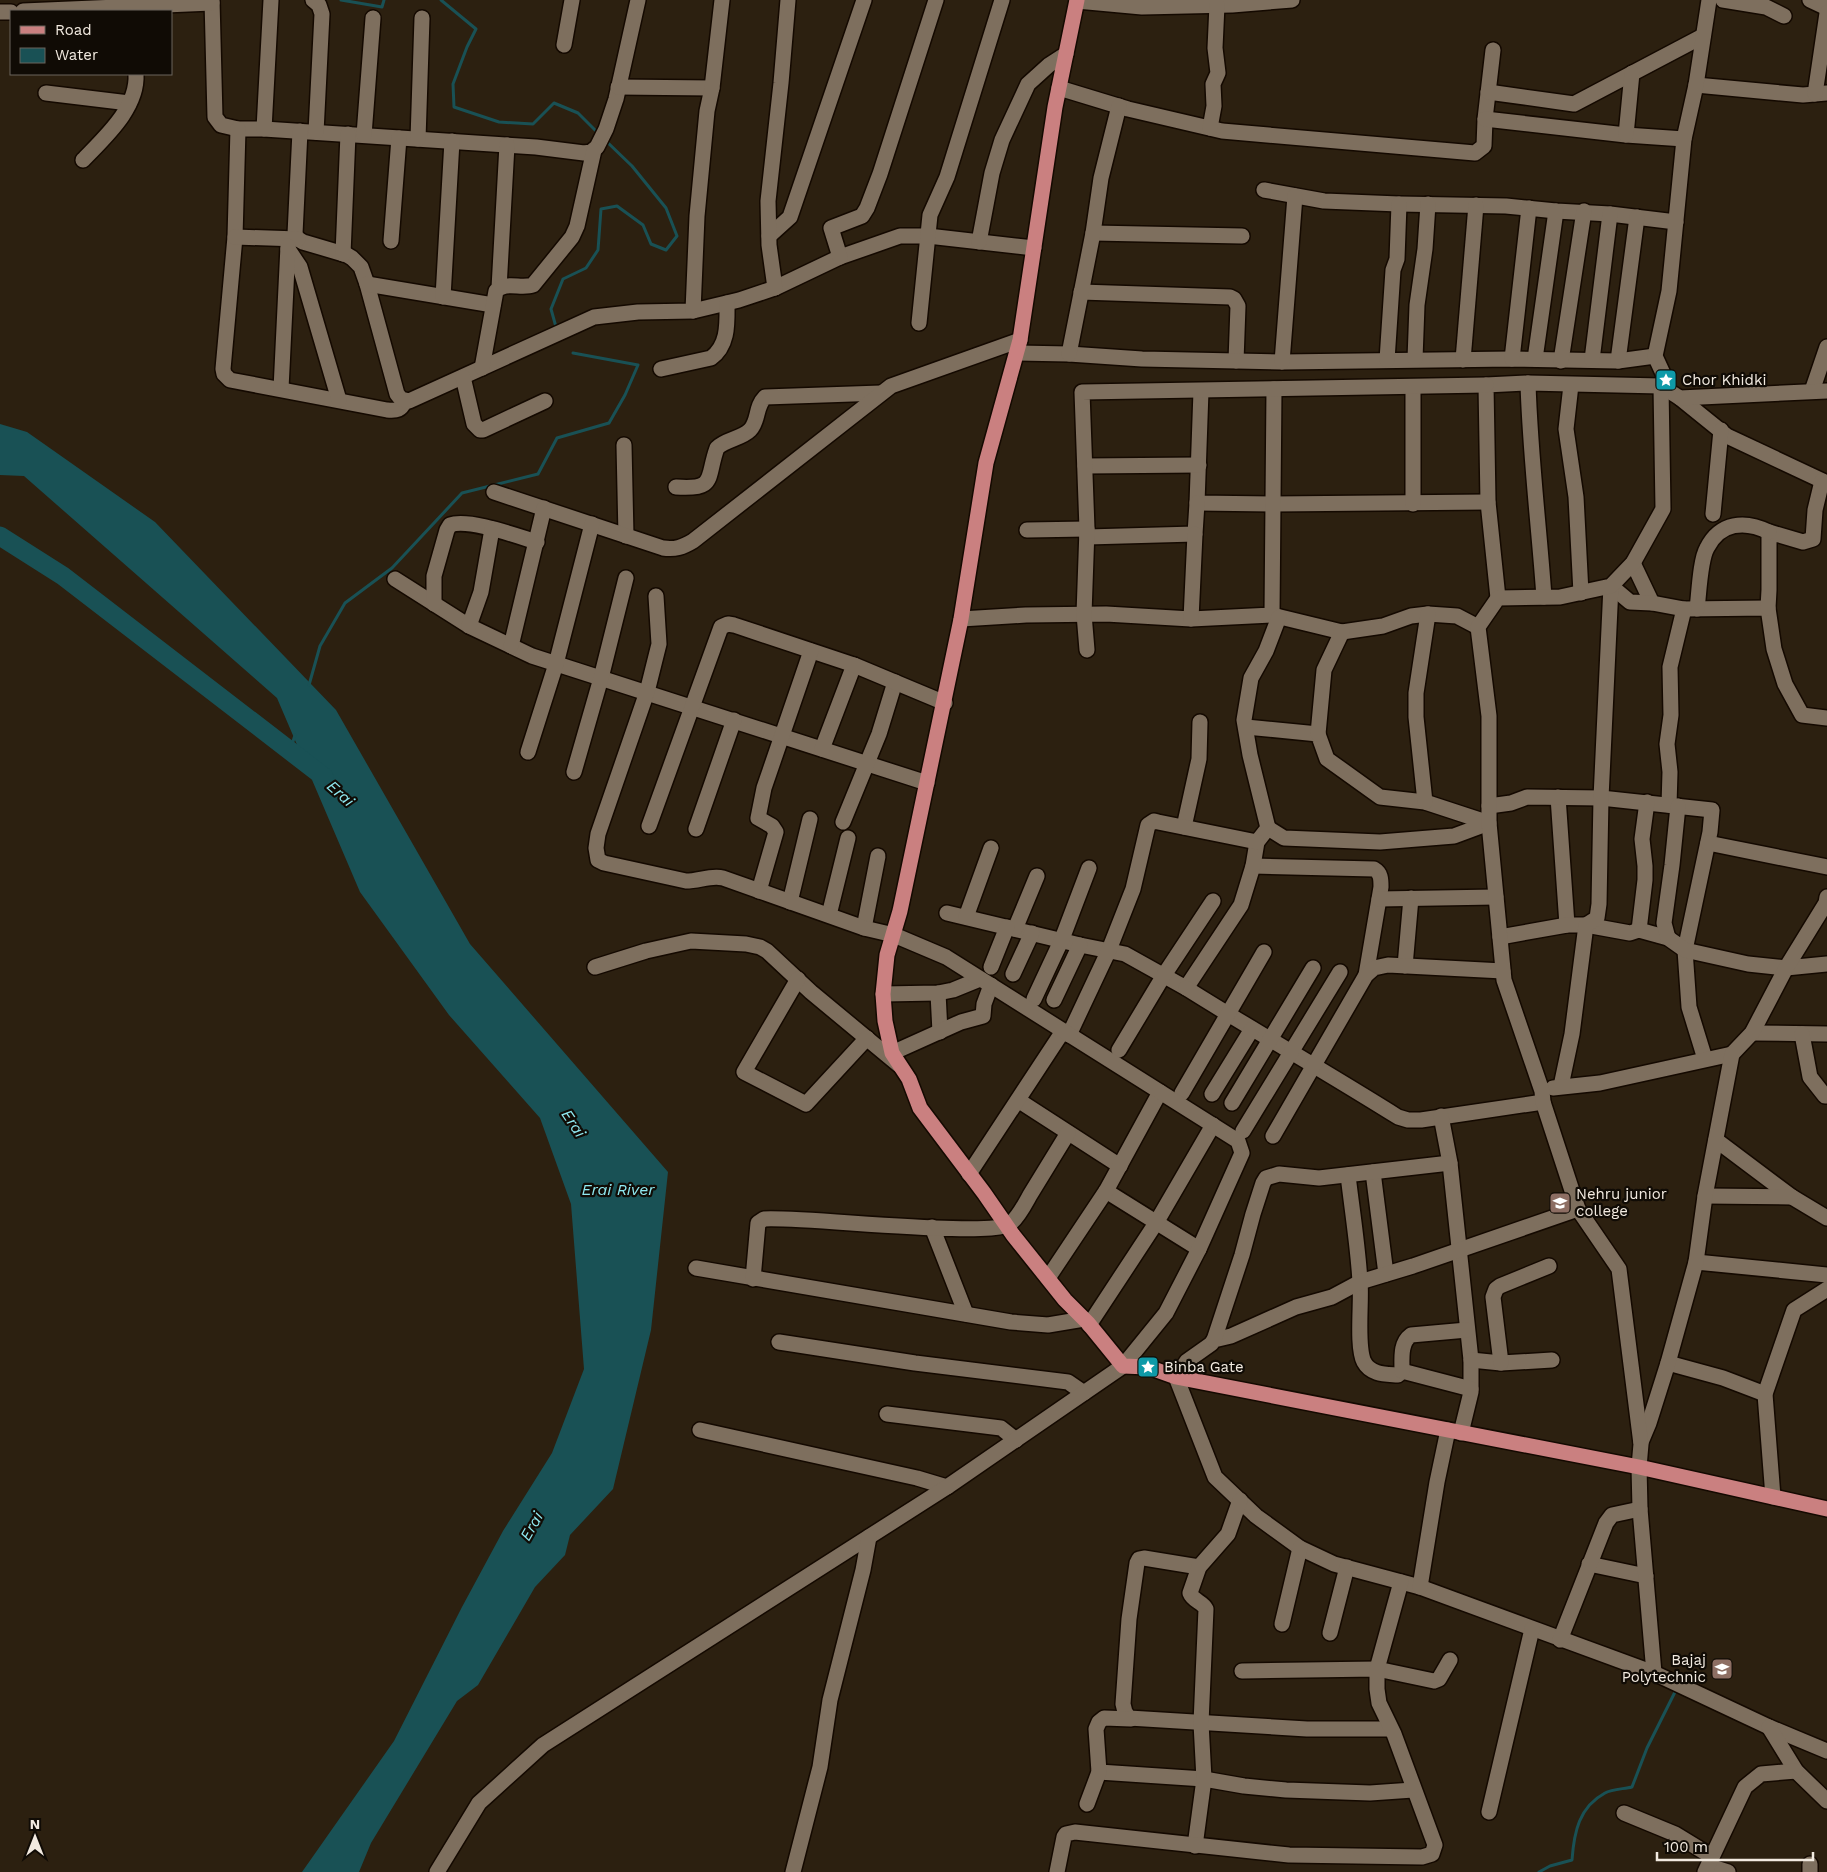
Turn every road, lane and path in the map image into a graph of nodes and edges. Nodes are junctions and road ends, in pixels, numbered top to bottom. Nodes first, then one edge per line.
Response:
1 (272, 0) edge
2 (313, 0) edge
3 (572, 0) edge
4 (638, 0) edge
5 (722, 0) edge
6 (788, 0) edge
7 (864, 0) edge
8 (936, 0) edge
9 (1002, 0) edge
10 (1292, 0) edge
11 (1709, 0) edge
12 (1723, 0) edge
13 (1810, 0) edge
14 (1077, 1) edge
15 (212, 2) edge
16 (1166, 3) edge
17 (1217, 5) junction
18 (132, 6) edge
19 (1827, 8) edge
20 (45, 10) edge
21 (1827, 13) edge
22 (1784, 16) dead end
23 (373, 18) dead end
24 (422, 18) dead end
25 (1703, 36) junction
26 (564, 45) dead end
27 (1492, 50) dead end
28 (1066, 54) junction
29 (1632, 73) junction
30 (136, 75) edge
31 (1696, 85) junction
32 (618, 87) junction
33 (712, 88) junction
34 (1059, 88) junction
35 (1488, 92) junction
36 (46, 93) dead end
37 (1821, 93) edge
38 (129, 103) junction
39 (1119, 106) junction
40 (1485, 119) junction
41 (1210, 128) junction
42 (238, 129) junction
43 (264, 129) junction
44 (300, 131) junction
45 (316, 132) junction
46 (356, 135) junction
47 (1626, 135) junction
48 (399, 138) junction
49 (418, 139) junction
50 (1684, 139) junction
51 (452, 141) junction
52 (507, 145) junction
53 (596, 148) junction
54 (83, 160) dead end
55 (1264, 190) dead end
56 (1295, 196) junction
57 (1399, 204) junction
58 (1428, 204) junction
59 (1476, 204) junction
60 (1529, 208) junction
61 (1556, 211) junction
62 (1584, 212) junction
63 (1610, 214) junction
64 (1637, 216) junction
65 (1676, 222) junction
66 (1093, 233) junction
67 (769, 236) junction
68 (928, 236) junction
69 (1242, 236) dead end
70 (235, 237) junction
71 (391, 241) dead end
72 (291, 242) junction
73 (979, 242) junction
74 (1034, 248) junction
75 (343, 254) junction
76 (840, 257) junction
77 (367, 284) junction
78 (498, 288) junction
79 (775, 288) junction
80 (1081, 292) junction
81 (443, 297) junction
82 (727, 303) junction
83 (494, 305) junction
84 (692, 312) junction
85 (919, 323) dead end
86 (1018, 347) junction
87 (1827, 347) edge
88 (1069, 354) junction
89 (1655, 356) junction
90 (1415, 359) junction
91 (1512, 359) junction
92 (1536, 359) junction
93 (1387, 360) junction
94 (1463, 360) junction
95 (1592, 360) junction
96 (1236, 361) junction
97 (1561, 361) junction
98 (1618, 361) junction
99 (1282, 362) junction
100 (482, 368) junction
101 (661, 369) dead end
102 (462, 377) junction
103 (1528, 383) junction
104 (1486, 385) junction
105 (1571, 385) junction
106 (1661, 386) junction
107 (1413, 387) junction
108 (281, 389) junction
109 (1274, 389) junction
110 (1201, 391) junction
111 (1812, 391) junction
112 (1827, 391) edge
113 (881, 393) junction
114 (1680, 398) junction
115 (339, 400) junction
116 (405, 401) junction
117 (545, 401) dead end
118 (1721, 430) junction
119 (624, 445) dead end
120 (1199, 465) junction
121 (1085, 466) junction
122 (1825, 482) edge
123 (676, 487) dead end
124 (494, 492) dead end
125 (1488, 502) junction
126 (1197, 503) junction
127 (1273, 504) junction
128 (1413, 504) junction
129 (544, 508) junction
130 (1713, 514) dead end
131 (592, 524) junction
132 (492, 529) junction
133 (1027, 530) dead end
134 (1769, 532) junction
135 (1087, 533) junction
136 (1195, 534) junction
137 (626, 536) junction
138 (537, 542) junction
139 (1633, 563) junction
140 (626, 578) dead end
141 (395, 579) dead end
142 (1611, 586) junction
143 (1581, 593) junction
144 (656, 596) dead end
145 (1544, 597) junction
146 (1498, 598) junction
147 (1652, 603) junction
148 (434, 604) junction
149 (1768, 608) junction
150 (1691, 609) junction
151 (1084, 614) junction
152 (1428, 614) junction
153 (1275, 616) junction
154 (961, 619) junction
155 (1191, 619) junction
156 (469, 626) junction
157 (1478, 628) junction
158 (1342, 632) junction
159 (511, 646) junction
160 (1086, 650) dead end
161 (811, 651) junction
162 (556, 664) junction
163 (854, 666) junction
164 (601, 678) junction
165 (895, 682) junction
166 (648, 692) junction
167 (945, 703) junction
168 (692, 706) junction
169 (1827, 718) edge
170 (734, 720) junction
171 (1200, 722) dead end
172 (1246, 727) junction
173 (1318, 734) junction
174 (783, 737) junction
175 (822, 749) junction
176 (528, 752) dead end
177 (867, 764) junction
178 (574, 772) dead end
179 (928, 783) junction
180 (1558, 797) junction
181 (1601, 798) junction
182 (1425, 802) junction
183 (1647, 802) junction
184 (1489, 806) junction
185 (1673, 806) junction
186 (810, 820) dead end
187 (843, 822) dead end
188 (1489, 823) junction
189 (650, 826) dead end
190 (1184, 827) junction
191 (1268, 828) junction
192 (696, 829) dead end
193 (848, 838) dead end
194 (1257, 842) junction
195 (1708, 843) junction
196 (991, 848) dead end
197 (878, 856) dead end
198 (1253, 866) junction
199 (1827, 867) edge
200 (1089, 868) dead end
201 (1037, 876) dead end
202 (758, 891) junction
203 (1496, 897) junction
204 (1827, 897) edge
205 (1411, 898) junction
206 (1379, 899) junction
207 (1213, 900) dead end
208 (790, 902) junction
209 (947, 913) dead end
210 (829, 915) junction
211 (966, 917) junction
212 (1567, 925) junction
213 (1586, 925) junction
214 (864, 928) junction
215 (1011, 928) junction
216 (1639, 930) junction
217 (1032, 934) junction
218 (894, 935) junction
219 (1500, 938) junction
220 (1668, 938) junction
221 (1062, 939) junction
222 (1080, 945) junction
223 (1108, 950) junction
224 (1685, 950) junction
225 (1264, 952) dead end
226 (1827, 964) edge
227 (1405, 966) junction
228 (595, 967) dead end
229 (991, 967) dead end
230 (1313, 968) dead end
231 (1786, 968) junction
232 (1503, 971) junction
233 (1340, 972) dead end
234 (1013, 974) dead end
235 (1164, 975) junction
236 (1366, 975) junction
237 (798, 979) junction
238 (985, 982) junction
239 (1186, 988) junction
240 (938, 993) junction
241 (883, 994) junction
242 (1034, 999) dead end
243 (1054, 1000) dead end
244 (1228, 1014) junction
245 (1252, 1029) junction
246 (940, 1032) junction
247 (1066, 1033) junction
248 (1752, 1033) junction
249 (1802, 1034) junction
250 (1827, 1034) edge
251 (867, 1038) junction
252 (1270, 1040) junction
253 (1120, 1050) dead end
254 (1291, 1053) junction
255 (1732, 1054) junction
256 (896, 1059) junction
257 (1705, 1059) junction
258 (1314, 1065) junction
259 (1561, 1086) junction
260 (1160, 1092) junction
261 (1182, 1093) dead end
262 (1212, 1094) dead end
263 (1543, 1096) junction
264 (1827, 1096) edge
265 (1018, 1100) junction
266 (1232, 1103) dead end
267 (1441, 1116) junction
268 (1213, 1125) junction
269 (1243, 1131) dead end
270 (1068, 1133) junction
271 (1273, 1136) dead end
272 (1716, 1140) junction
273 (1450, 1163) junction
274 (1120, 1166) junction
275 (1373, 1172) junction
276 (969, 1174) junction
277 (1348, 1175) junction
278 (1106, 1191) junction
279 (1705, 1196) junction
280 (1792, 1197) junction
281 (1578, 1210) junction
282 (1827, 1218) edge
283 (1156, 1223) junction
284 (1007, 1226) junction
285 (932, 1227) junction
286 (1199, 1249) junction
287 (1460, 1250) junction
288 (1696, 1262) junction
289 (1549, 1266) dead end
290 (696, 1268) dead end
291 (1386, 1274) junction
292 (1827, 1276) edge
293 (1048, 1278) junction
294 (753, 1279) junction
295 (1360, 1282) junction
296 (1827, 1289) edge
297 (966, 1314) junction
298 (1087, 1322) junction
299 (1467, 1330) junction
300 (1214, 1340) junction
301 (779, 1342) dead end
302 (1471, 1360) junction
303 (1552, 1360) dead end
304 (1501, 1363) junction
305 (1668, 1363) junction
306 (1123, 1366) junction
307 (1402, 1371) junction
308 (1176, 1377) junction
309 (1471, 1389) junction
310 (1084, 1393) junction
311 (1765, 1394) junction
312 (887, 1414) dead end
313 (700, 1430) dead end
314 (1454, 1431) junction
315 (1016, 1440) junction
316 (1641, 1444) junction
317 (1639, 1468) junction
318 (948, 1487) junction
319 (1773, 1498) junction
320 (1240, 1500) junction
321 (1640, 1509) junction
322 (1827, 1509) edge
323 (869, 1537) junction
324 (1300, 1548) junction
325 (1589, 1564) junction
326 (1347, 1567) junction
327 (1199, 1568) junction
328 (1646, 1576) junction
329 (1401, 1582) junction
330 (1420, 1587) junction
331 (1282, 1624) dead end
332 (1532, 1629) junction
333 (1330, 1634) dead end
334 (1560, 1640) junction
335 (1450, 1660) dead end
336 (1377, 1669) junction
337 (1242, 1670) dead end
338 (1654, 1673) junction
339 (1131, 1719) junction
340 (1201, 1722) junction
341 (1769, 1727) junction
342 (1391, 1729) junction
343 (1827, 1751) edge
344 (1796, 1771) junction
345 (1099, 1772) junction
346 (1204, 1779) junction
347 (1413, 1790) junction
348 (1827, 1801) edge
349 (1087, 1804) dead end
350 (1489, 1812) dead end
351 (1624, 1814) dead end
352 (1195, 1846) junction
353 (1708, 1865) edge
354 (443, 1870) edge
355 (793, 1872) edge
356 (1057, 1872) edge
357 (1728, 1872) edge

1 - 43 street
2 - 45 street
3 - 26 street
4 - 32 street
5 - 33 street
6 - 67 street
7 - 67 street
8 - 76 street
9 - 68 street
10 - 17 street
11 - 25 street
12 - 22 street
13 - 19 street
14 - 16 street
14 - 28 main road
15 - 18 street
15 - 42 street
16 - 17 street
17 - 41 street
18 - 20 street
21 - 37 street
23 - 46 street
24 - 49 street
25 - 29 street
25 - 31 street
27 - 35 street
28 - 34 main road
28 - 73 street
29 - 35 street
29 - 47 street
30 - 38 street
31 - 37 street
31 - 50 street
32 - 33 street
32 - 53 street
33 - 84 street
34 - 39 street
34 - 74 main road
35 - 40 street
36 - 38 street
38 - 54 street
39 - 41 street
39 - 66 street
40 - 41 street
40 - 47 street
42 - 43 street
42 - 70 street
43 - 44 street
44 - 45 street
44 - 72 street
45 - 46 street
46 - 48 street
46 - 75 street
47 - 50 street
48 - 49 street
48 - 71 street
49 - 51 street
50 - 65 street
51 - 52 street
51 - 81 street
52 - 53 street
52 - 78 street
53 - 78 street
55 - 56 street
56 - 57 street
56 - 99 street
57 - 58 street
57 - 93 street
58 - 59 street
58 - 90 street
59 - 60 street
59 - 94 street
60 - 61 street
60 - 91 street
61 - 62 street
61 - 92 street
62 - 63 street
62 - 97 street
63 - 64 street
63 - 95 street
64 - 65 street
64 - 98 street
65 - 89 street
66 - 69 street
66 - 80 street
67 - 79 street
68 - 73 street
68 - 76 street
68 - 85 street
70 - 72 street
70 - 108 street
72 - 75 street
72 - 108 street
72 - 115 street
73 - 74 street
74 - 86 main road
75 - 77 street
76 - 79 street
77 - 81 street
77 - 116 street
78 - 83 street
79 - 82 street
80 - 88 street
80 - 96 street
81 - 83 street
82 - 84 street
82 - 101 street
83 - 100 street
84 - 100 street
86 - 88 street
86 - 113 street
86 - 154 main road
87 - 111 street
88 - 96 street
89 - 98 street
89 - 106 street
90 - 93 street
90 - 94 street
91 - 92 street
91 - 94 street
92 - 97 street
93 - 99 street
95 - 97 street
95 - 98 street
96 - 99 street
100 - 102 street
102 - 116 street
102 - 117 street
103 - 104 street
103 - 105 street
103 - 145 street
104 - 107 street
104 - 125 street
105 - 106 street
105 - 143 street
106 - 114 street
106 - 139 street
107 - 109 street
107 - 128 street
108 - 115 street
109 - 110 street
109 - 127 street
110 - 120 street
110 - 121 street
111 - 112 street
111 - 114 street
113 - 123 street
113 - 137 street
114 - 118 street
115 - 116 street
118 - 122 street
118 - 130 street
119 - 137 street
120 - 121 street
120 - 126 street
121 - 135 street
122 - 134 street
124 - 129 street
125 - 128 street
125 - 146 street
126 - 127 street
126 - 136 street
127 - 128 street
127 - 153 street
129 - 131 street
129 - 138 street
131 - 137 street
131 - 162 street
132 - 138 street
132 - 148 street
132 - 156 street
133 - 135 street
134 - 149 street
134 - 150 street
135 - 136 street
135 - 151 street
136 - 155 street
138 - 159 street
139 - 142 street
139 - 147 street
140 - 164 street
141 - 148 street
142 - 143 street
142 - 147 street
142 - 181 street
143 - 145 street
144 - 166 street
145 - 146 street
146 - 157 street
147 - 150 street
148 - 156 street
149 - 150 street
149 - 169 street
150 - 185 street
151 - 154 street
151 - 155 street
151 - 160 street
152 - 157 street
152 - 158 street
152 - 182 street
153 - 155 street
153 - 158 street
153 - 172 street
154 - 167 main road
156 - 159 street
157 - 184 street
158 - 173 street
159 - 162 street
161 - 163 street
161 - 168 street
161 - 174 street
162 - 164 street
162 - 176 street
163 - 165 street
163 - 175 street
164 - 166 street
164 - 178 street
165 - 167 street
165 - 177 street
166 - 168 street
166 - 202 street
167 - 179 main road
168 - 170 street
168 - 189 street
170 - 174 street
170 - 192 street
171 - 190 street
172 - 173 street
172 - 191 street
173 - 182 street
174 - 175 street
174 - 202 street
175 - 177 street
177 - 179 street
177 - 187 street
179 - 218 main road
180 - 181 street
180 - 184 street
180 - 212 street
181 - 183 street
181 - 213 street
182 - 188 street
183 - 185 street
183 - 216 street
184 - 188 street
185 - 195 street
185 - 220 street
186 - 208 street
188 - 191 street
188 - 203 street
190 - 194 street
190 - 223 street
191 - 194 street
193 - 210 street
194 - 198 street
195 - 199 street
195 - 224 street
196 - 211 street
197 - 214 street
198 - 206 street
198 - 239 street
200 - 221 street
201 - 215 street
202 - 208 street
203 - 205 street
203 - 219 street
204 - 231 street
205 - 206 street
205 - 227 street
206 - 236 street
207 - 235 street
208 - 210 street
209 - 211 street
210 - 214 street
211 - 215 street
212 - 213 street
212 - 219 street
213 - 216 street
213 - 259 street
214 - 218 street
215 - 217 street
215 - 229 street
216 - 220 street
217 - 221 street
217 - 234 street
218 - 238 street
218 - 241 main road
219 - 232 street
220 - 224 street
221 - 222 street
221 - 242 street
222 - 223 street
222 - 243 street
223 - 235 street
223 - 247 street
224 - 231 street
224 - 257 street
225 - 244 street
226 - 231 street
227 - 232 street
227 - 236 street
228 - 237 street
230 - 252 street
231 - 248 street
232 - 263 street
233 - 254 street
235 - 239 street
235 - 253 street
236 - 258 street
237 - 251 street
237 - 251 street
238 - 240 street
238 - 246 street
238 - 247 street
239 - 244 street
240 - 241 street
240 - 246 street
241 - 256 main road
244 - 245 street
244 - 261 street
245 - 252 street
245 - 262 street
246 - 256 street
247 - 260 street
247 - 265 street
248 - 249 street
248 - 255 street
249 - 250 street
249 - 264 street
251 - 256 street
252 - 254 street
252 - 266 street
254 - 258 street
254 - 269 street
255 - 257 street
255 - 272 street
256 - 276 main road
257 - 259 street
258 - 267 street
258 - 271 street
259 - 263 street
260 - 268 street
260 - 274 street
263 - 267 street
263 - 281 street
265 - 270 street
265 - 276 street
267 - 273 street
268 - 283 street
268 - 286 street
270 - 274 street
270 - 284 street
272 - 279 street
272 - 280 street
273 - 275 street
273 - 287 street
274 - 278 street
275 - 277 street
275 - 291 street
276 - 284 main road
277 - 295 street
277 - 300 street
278 - 283 street
278 - 293 street
279 - 280 street
279 - 288 street
280 - 282 street
281 - 287 street
281 - 316 street
283 - 286 street
283 - 298 street
284 - 285 street
284 - 293 main road
285 - 294 street
285 - 297 street
286 - 306 street
287 - 291 street
287 - 299 street
288 - 292 street
288 - 305 street
289 - 304 street
290 - 294 street
291 - 295 street
293 - 298 main road
294 - 297 street
295 - 300 street
295 - 307 street
296 - 311 street
297 - 298 street
298 - 306 main road
299 - 302 street
299 - 307 street
300 - 308 street
301 - 310 street
302 - 304 street
302 - 309 street
303 - 304 street
305 - 311 street
305 - 316 street
306 - 308 main road
306 - 310 street
307 - 309 street
308 - 314 main road
308 - 320 street
309 - 314 street
310 - 315 street
311 - 319 street
312 - 315 street
313 - 318 street
314 - 317 main road
314 - 330 street
315 - 318 street
316 - 317 street
317 - 319 main road
317 - 321 street
318 - 323 street
319 - 322 main road
320 - 324 street
320 - 327 street
321 - 325 street
321 - 328 street
323 - 354 street
323 - 355 street
324 - 326 street
324 - 331 street
325 - 328 street
325 - 334 street
326 - 329 street
326 - 333 street
327 - 339 street
327 - 340 street
328 - 338 street
329 - 330 street
329 - 336 street
330 - 332 street
332 - 334 street
332 - 350 street
334 - 338 street
335 - 336 street
336 - 337 street
336 - 342 street
338 - 341 street
339 - 340 street
339 - 345 street
340 - 342 street
340 - 346 street
341 - 343 street
341 - 344 street
342 - 347 street
344 - 348 street
344 - 353 street
345 - 346 street
345 - 349 street
346 - 347 street
346 - 352 street
347 - 352 street
351 - 353 street
352 - 356 street
353 - 357 street

